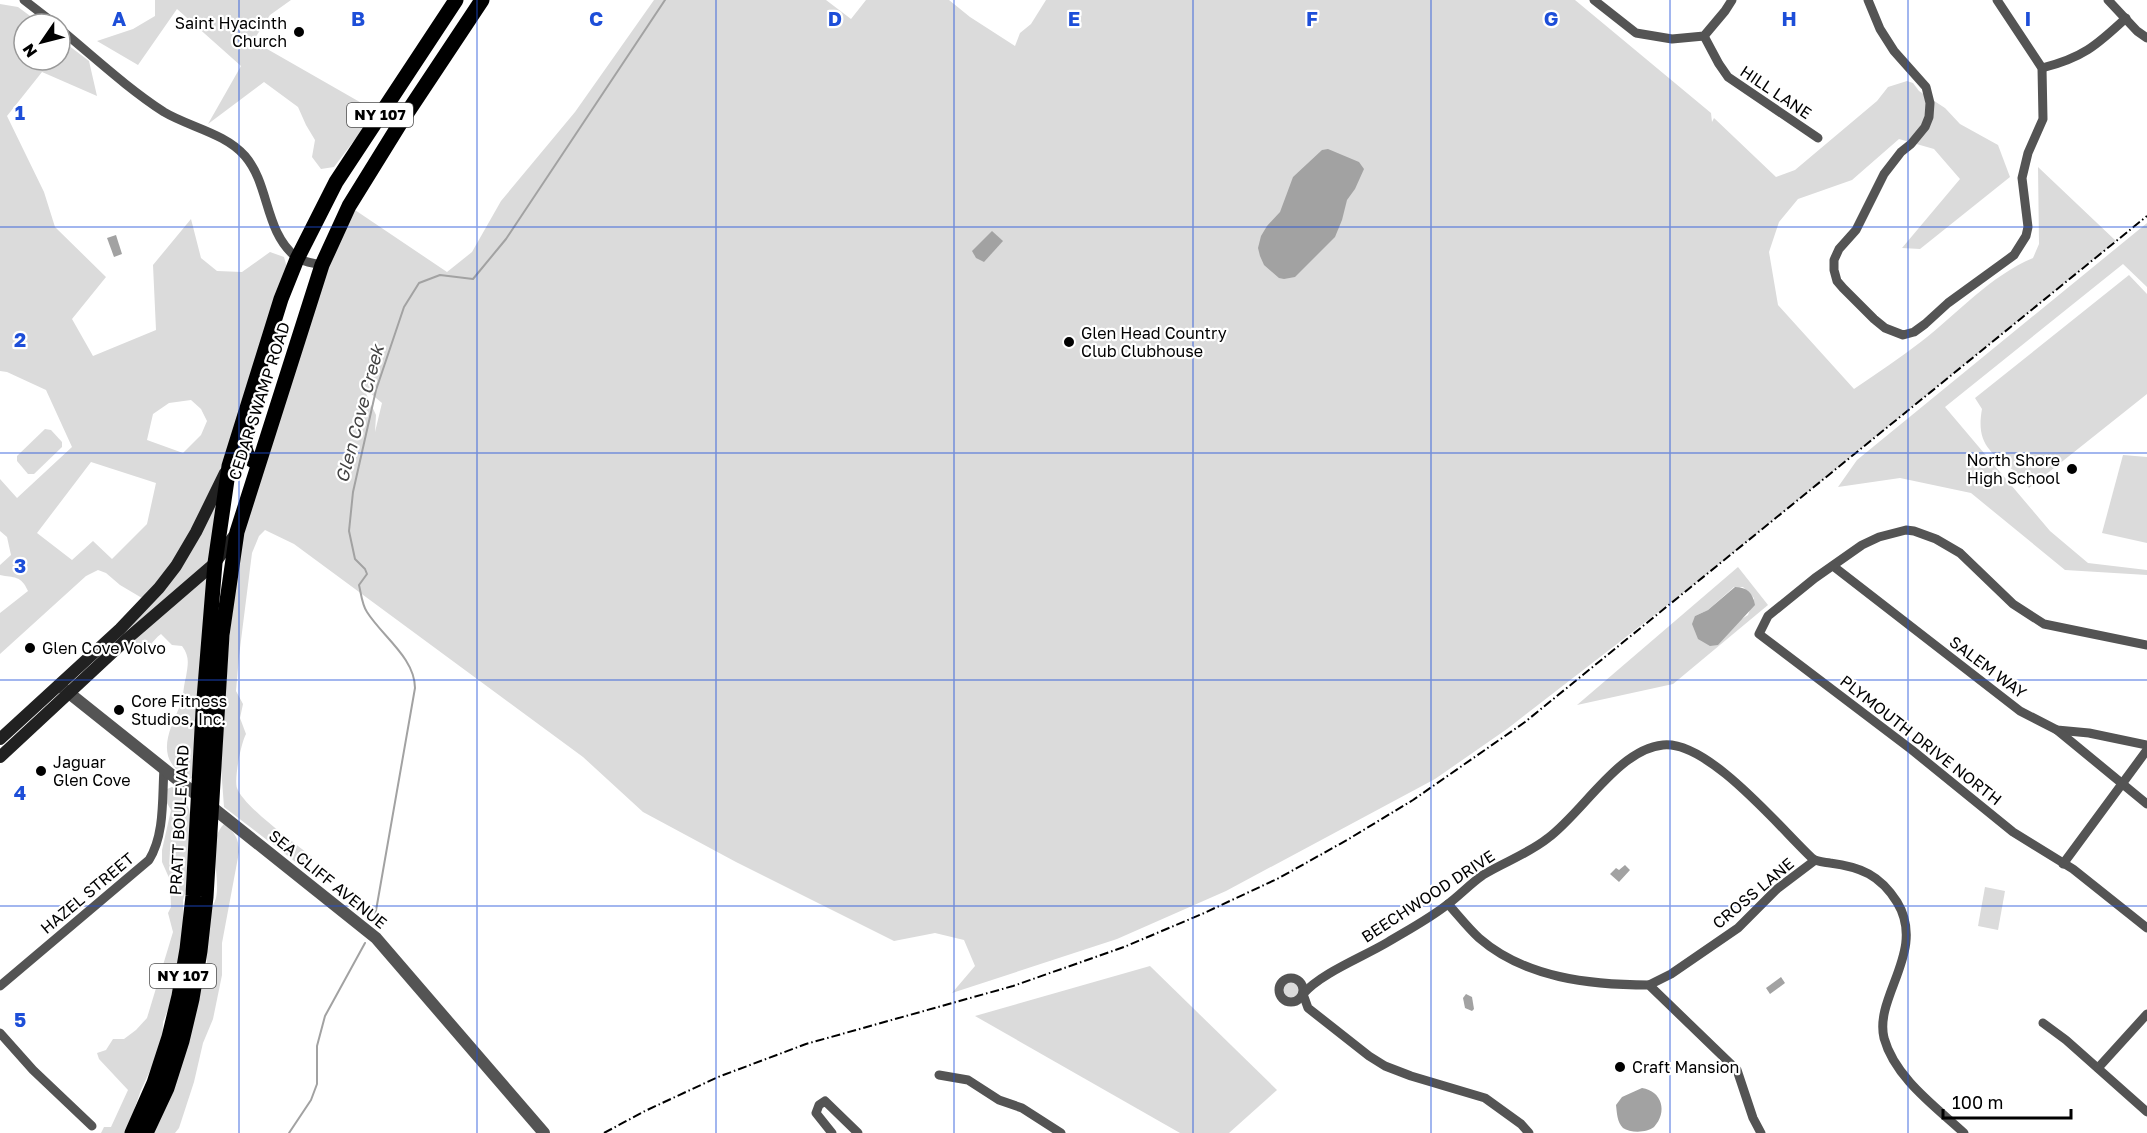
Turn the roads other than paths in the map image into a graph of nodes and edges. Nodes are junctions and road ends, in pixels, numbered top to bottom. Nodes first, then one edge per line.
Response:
1 (24, 0) edge
2 (456, 0) edge
3 (482, 0) edge
4 (1594, 0) edge
5 (1732, 0) edge
6 (1869, 0) edge
7 (1997, 0) edge
8 (2108, 0) edge
9 (39, 12) edge
10 (2126, 18) junction
11 (442, 21) junction
12 (460, 32) junction
13 (1704, 36) junction
14 (2147, 38) edge
15 (72, 39) edge
16 (2042, 68) junction
17 (1818, 138) dead end
18 (297, 259) junction
19 (322, 265) junction
20 (263, 354) junction
21 (257, 463) junction
22 (229, 466) junction
23 (237, 532) junction
24 (214, 563) junction
25 (1833, 566) junction
26 (2147, 645) edge
27 (68, 688) junction
28 (2057, 730) junction
29 (0, 739) edge
30 (2147, 747) edge
31 (0, 756) edge
32 (164, 768) junction
33 (2122, 784) junction
34 (2147, 804) edge
35 (1814, 861) junction
36 (2063, 864) junction
37 (1448, 904) junction
38 (2147, 928) edge
39 (0, 986) edge
40 (1649, 986) junction
41 (2147, 1014) edge
42 (2043, 1023) dead end
43 (0, 1033) edge
44 (2098, 1068) junction
45 (939, 1075) dead end
46 (2147, 1112) edge
47 (92, 1126) dead end
48 (132, 1133) edge
49 (147, 1133) edge
50 (544, 1133) edge
51 (832, 1133) edge
52 (858, 1133) edge
53 (1061, 1133) edge
54 (1529, 1133) edge
55 (1761, 1133) edge
56 (1964, 1133) edge

1 - 9 street
2 - 11 main road, CEDAR SWAMP ROAD / NY 107
3 - 12 main road, CEDAR SWAMP ROAD / NY 107
4 - 13 street
5 - 13 street
6 - 16 street
7 - 16 street
8 - 10 street
10 - 14 street
10 - 16 street
11 - 12 main road
11 - 18 main road, CEDAR SWAMP ROAD / NY 107
12 - 19 main road, CEDAR SWAMP ROAD / NY 107
13 - 17 street, HILL LANE
15 - 18 street
18 - 19 street
18 - 20 main road, CEDAR SWAMP ROAD / NY 107
19 - 21 main road, CEDAR SWAMP ROAD / NY 107
20 - 21 main road
20 - 22 main road, CEDAR SWAMP ROAD / NY 107
21 - 23 main road, CEDAR SWAMP ROAD / NY 107
22 - 24 main road, PRATT BOULEVARD / NY 107
22 - 27 main road, CEDAR SWAMP ROAD
23 - 24 main road, CEDAR SWAMP ROAD
23 - 49 main road, PRATT BOULEVARD / NY 107
24 - 27 main road, CEDAR SWAMP ROAD
24 - 48 main road, PRATT BOULEVARD / NY 107
25 - 26 street
25 - 28 street, SALEM WAY
25 - 36 street, PLYMOUTH DRIVE NORTH
27 - 29 main road, CEDAR SWAMP ROAD
27 - 31 main road, CEDAR SWAMP ROAD
27 - 32 street, SEA CLIFF AVENUE
28 - 30 street, SALEM WAY
28 - 33 street
30 - 33 street
32 - 39 street, HAZEL STREET
32 - 50 street, SEA CLIFF AVENUE
33 - 34 street
33 - 36 street
35 - 37 street, BEECHWOOD DRIVE
35 - 40 street, CROSS LANE
35 - 56 street
36 - 38 street, PLYMOUTH DRIVE NORTH
37 - 40 street
37 - 54 street, BEECHWOOD DRIVE
40 - 55 street
41 - 44 street
42 - 44 street
43 - 47 street
44 - 46 street
45 - 53 street
51 - 52 street

